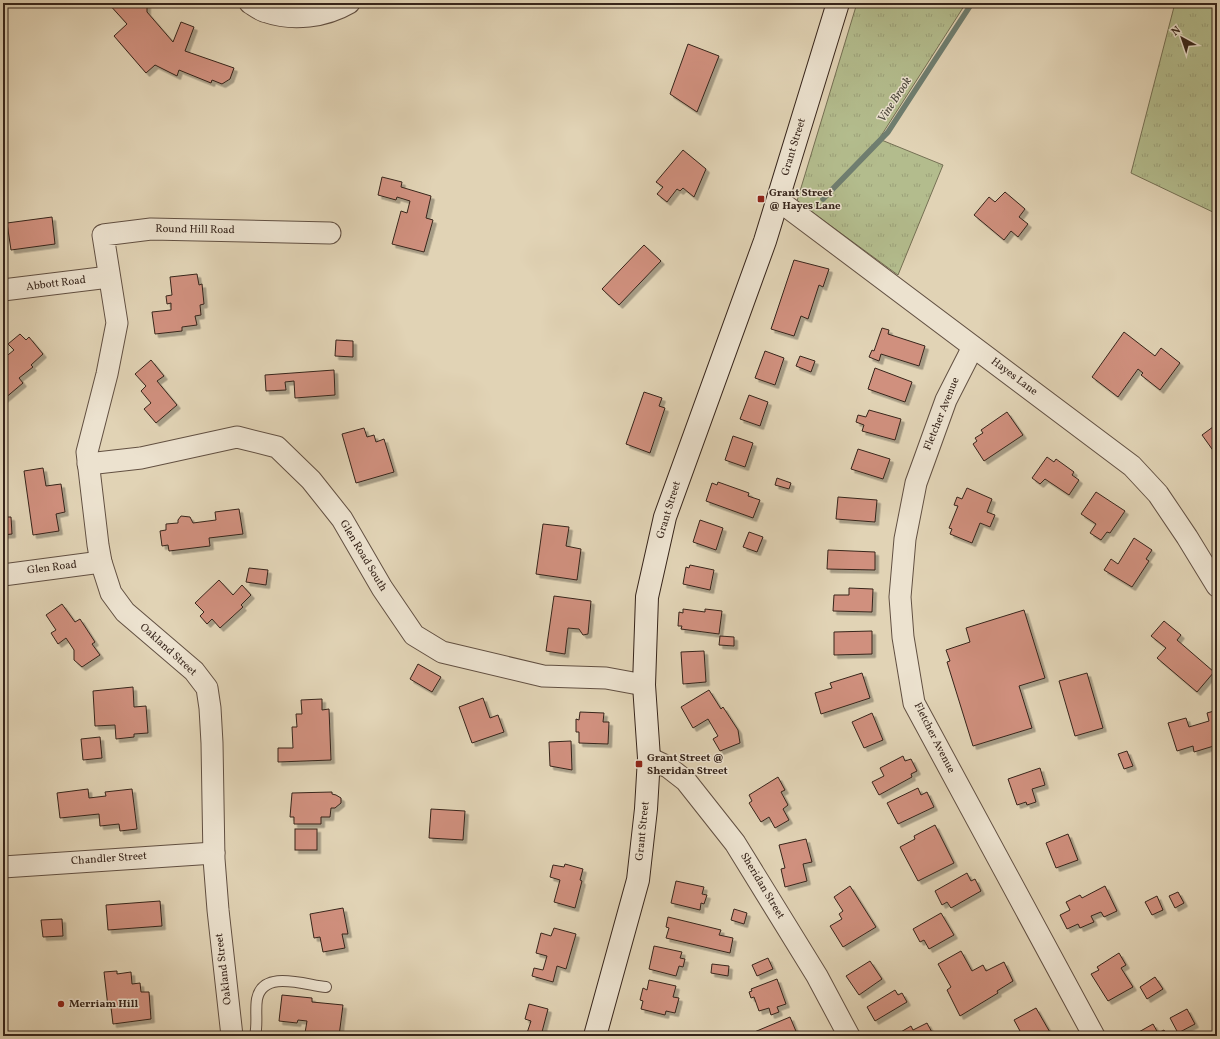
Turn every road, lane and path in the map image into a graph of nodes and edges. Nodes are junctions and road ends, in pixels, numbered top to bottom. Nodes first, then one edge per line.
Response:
1 (250, 3) edge
2 (348, 3) edge
3 (838, 3) edge
4 (778, 200) junction
5 (330, 233) dead end
6 (109, 277) junction
7 (3, 290) edge
8 (973, 347) junction
9 (88, 464) junction
10 (101, 562) junction
11 (3, 575) edge
12 (1217, 586) edge
13 (644, 685) junction
14 (649, 758) junction
15 (214, 853) junction
16 (3, 867) edge
17 (326, 987) dead end
18 (232, 1036) edge
19 (255, 1036) edge
20 (595, 1036) edge
21 (849, 1036) edge
22 (1094, 1036) edge

1 - 2 street
3 - 4 street, Grant Street
4 - 8 street, Hayes Lane
4 - 13 street, Grant Street
5 - 6 street, Round Hill Road
6 - 7 street, Abbott Road
6 - 9 street, Oakland Street
8 - 12 street, Hayes Lane
8 - 22 street, Fletcher Avenue
9 - 10 street, Oakland Street
9 - 13 street, Glen Road South
10 - 11 street, Glen Road
10 - 15 street, Oakland Street
13 - 14 street, Grant Street
14 - 20 street, Grant Street
14 - 21 street, Sheridan Street
15 - 16 street, Chandler Street
15 - 18 street, Oakland Street
17 - 19 lane

